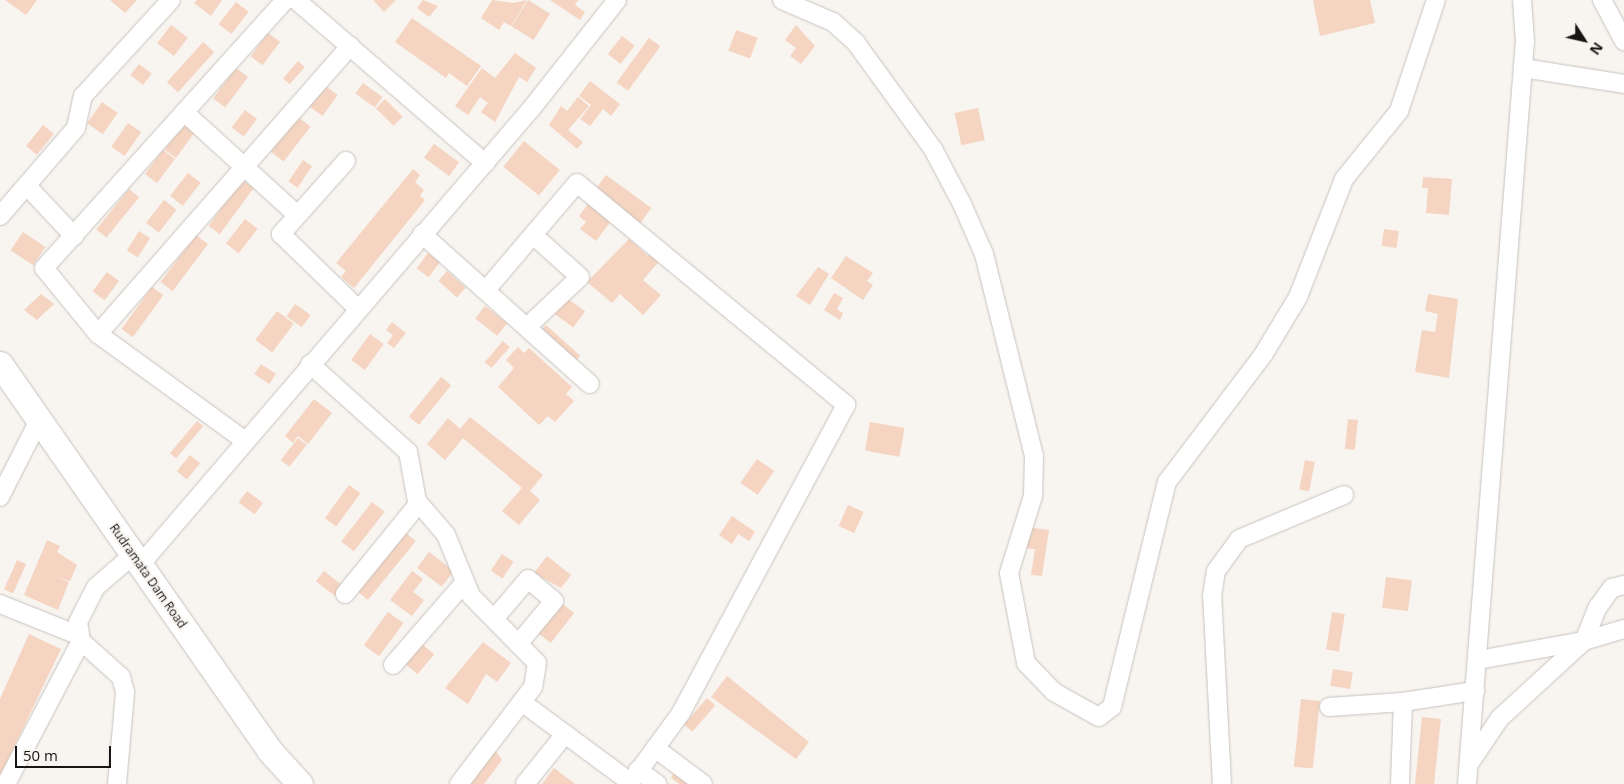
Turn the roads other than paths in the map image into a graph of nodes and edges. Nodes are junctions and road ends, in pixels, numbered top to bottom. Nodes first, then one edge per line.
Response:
1 (170, 0) edge
2 (285, 0) edge
3 (296, 0) edge
4 (617, 0) edge
5 (782, 0) edge
6 (1436, 0) edge
7 (1522, 0) edge
8 (1603, 2) edge
9 (1624, 8) edge
10 (1624, 41) edge
11 (350, 46) junction
12 (1523, 68) junction
13 (1624, 84) edge
14 (184, 112) junction
15 (346, 161) dead end
16 (485, 163) junction
17 (245, 166) junction
18 (28, 186) junction
19 (297, 215) junction
20 (0, 216) edge
21 (422, 234) junction
22 (532, 235) junction
23 (74, 236) junction
24 (486, 290) junction
25 (357, 308) junction
26 (528, 326) junction
27 (98, 334) junction
28 (0, 364) edge
29 (310, 364) junction
30 (590, 384) dead end
31 (39, 420) junction
32 (244, 440) junction
33 (1344, 495) dead end
34 (0, 497) edge
35 (419, 503) junction
36 (136, 560) junction
37 (465, 582) junction
38 (1624, 585) edge
39 (345, 594) dead end
40 (0, 604) edge
41 (494, 620) junction
42 (1624, 629) edge
43 (79, 638) junction
44 (1584, 641) junction
45 (518, 644) junction
46 (1478, 660) junction
47 (393, 665) dead end
48 (1475, 691) junction
49 (1404, 702) junction
50 (523, 703) junction
51 (1329, 707) dead end
52 (565, 734) junction
53 (655, 748) junction
54 (1470, 764) junction
55 (632, 779) edge
56 (6, 784) edge
57 (117, 784) edge
58 (300, 784) edge
59 (459, 784) edge
60 (525, 784) edge
61 (656, 784) edge
62 (703, 784) edge
63 (1222, 784) edge
64 (1400, 784) edge
65 (1467, 784) edge

1 - 18 street
2 - 14 street
3 - 11 street
4 - 16 street
5 - 6 street
7 - 12 street
8 - 9 street
8 - 10 street
11 - 16 street
11 - 17 street
12 - 13 street
12 - 46 street
14 - 17 street
14 - 23 street
15 - 19 street
16 - 21 street
17 - 19 street
17 - 27 street
18 - 20 street
18 - 23 street
19 - 25 street
21 - 24 street
21 - 25 street
22 - 24 street
22 - 26 street
22 - 53 street
23 - 27 street
24 - 26 street
25 - 29 street
26 - 30 street
27 - 32 street
28 - 31 highway, Rudramata Dam Road
29 - 32 street
29 - 35 street
31 - 34 street
31 - 36 highway, Rudramata Dam Road
32 - 36 street
33 - 63 street
35 - 37 street
35 - 39 street
36 - 43 street
36 - 58 highway, Rudramata Dam Road
37 - 41 street
37 - 47 street
38 - 44 street
40 - 43 street
41 - 45 street
41 - 45 street
42 - 44 street
43 - 56 street
43 - 57 street
44 - 46 street
44 - 54 street
45 - 50 street
46 - 48 street
48 - 49 street
48 - 54 street
49 - 51 street
49 - 64 street
50 - 52 street
50 - 59 street
52 - 55 street
52 - 60 street
53 - 55 street
53 - 62 street
54 - 65 street
55 - 61 street

